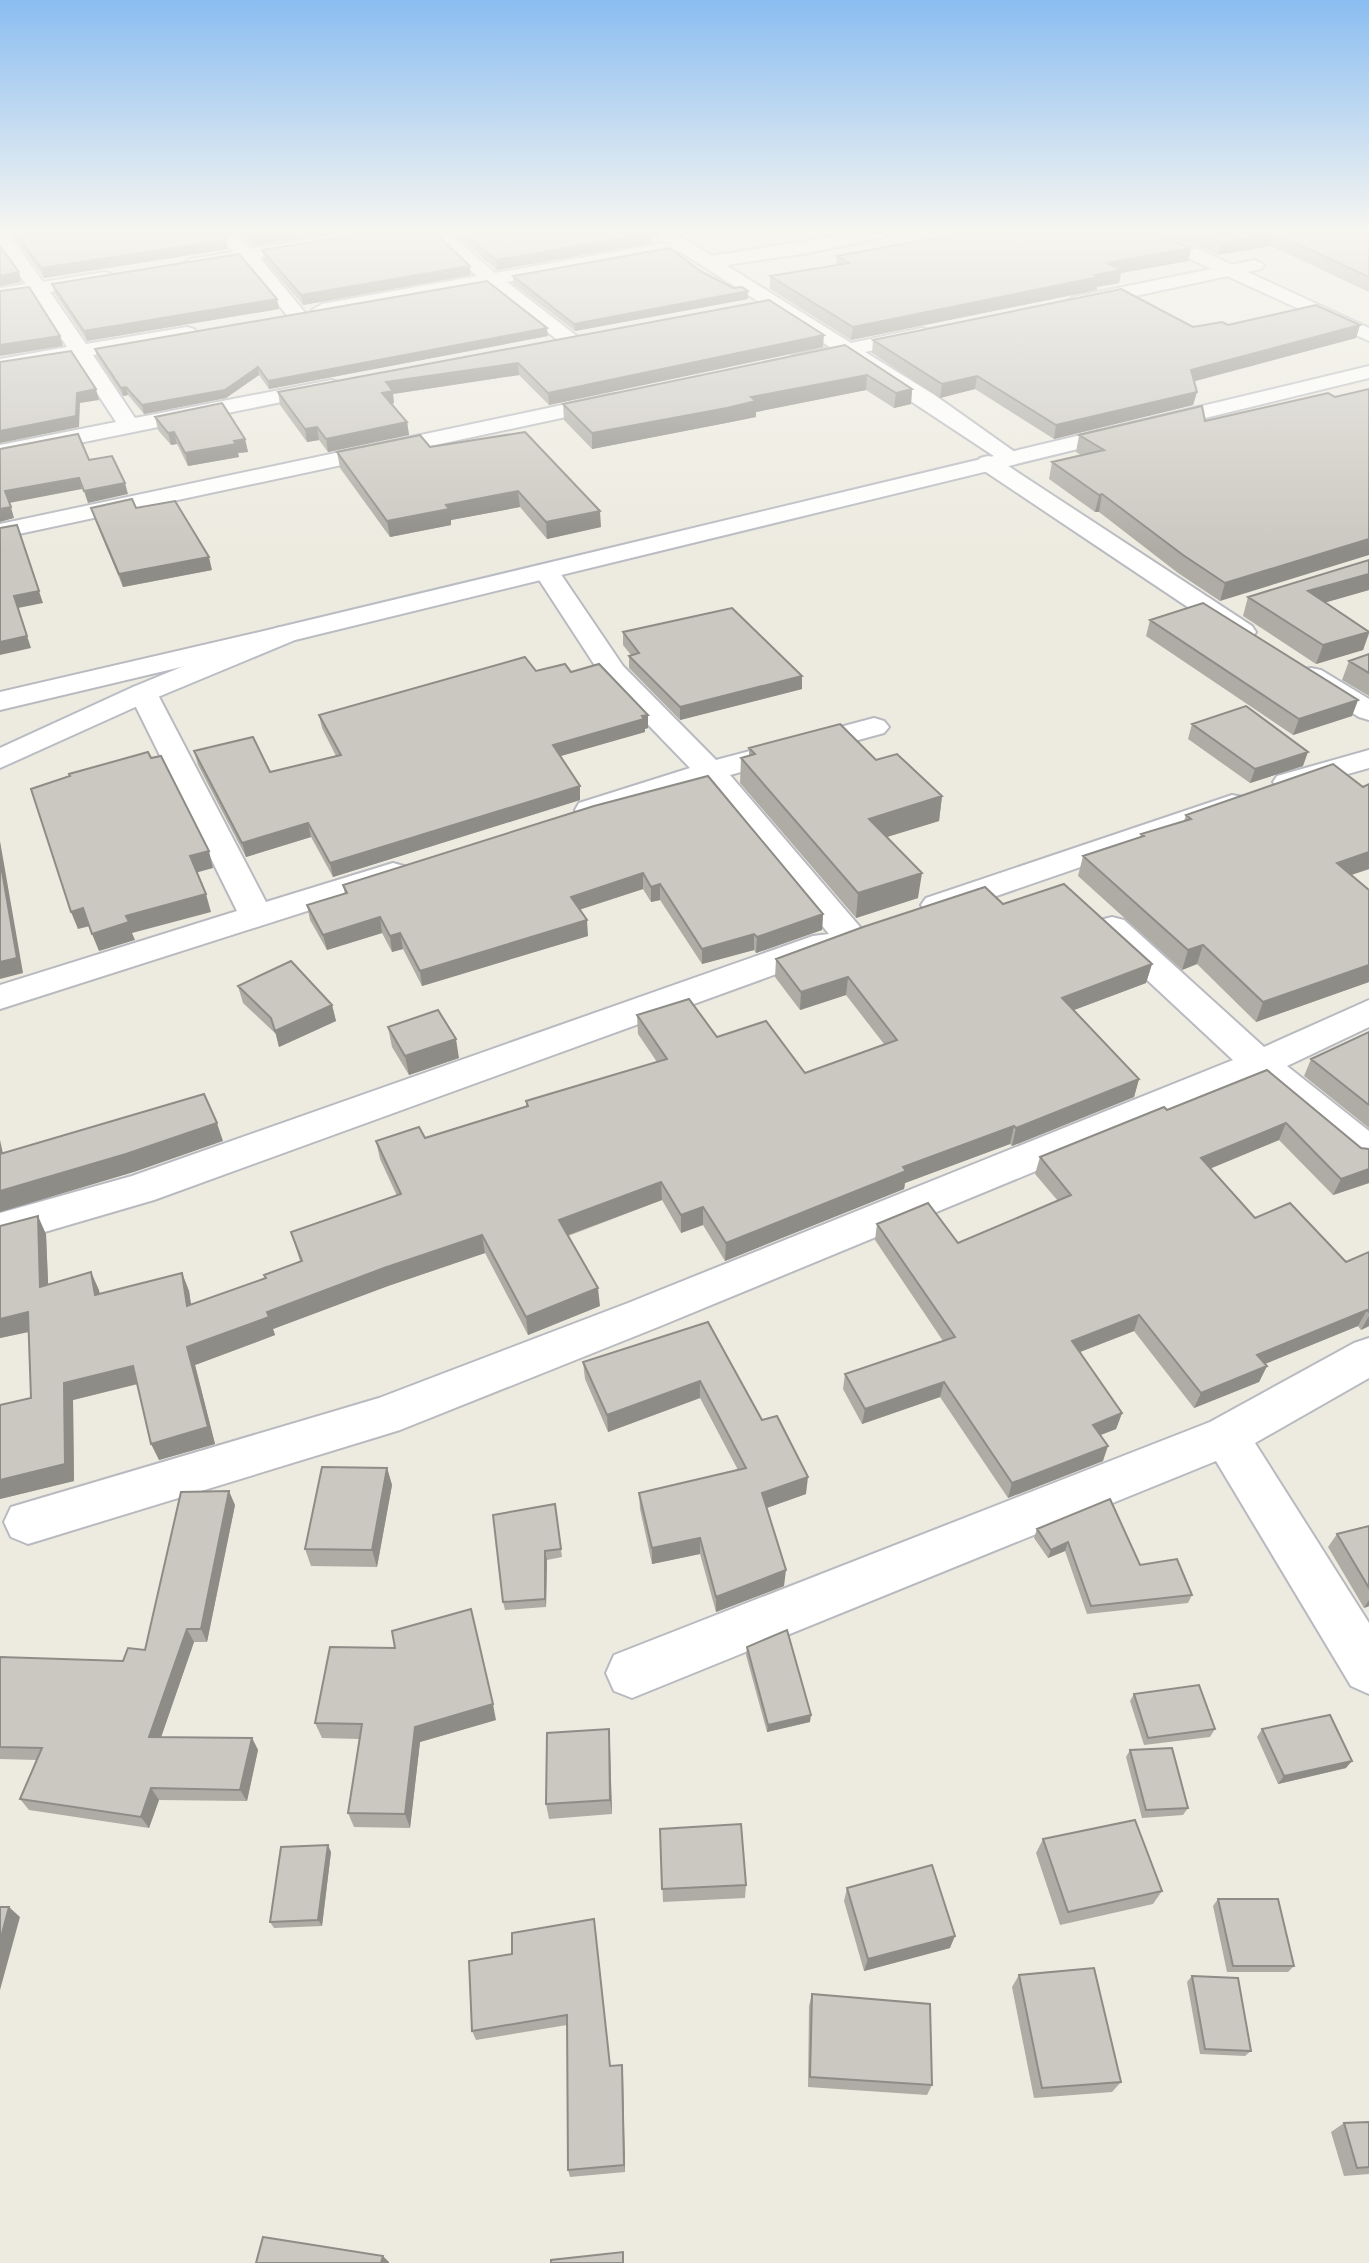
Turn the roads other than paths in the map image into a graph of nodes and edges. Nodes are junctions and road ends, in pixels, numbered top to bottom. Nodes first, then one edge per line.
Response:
1 (70, 339) edge
2 (156, 339) edge
3 (568, 339) edge
4 (584, 339) edge
5 (830, 339) edge
6 (902, 339) edge
7 (571, 341) junction
8 (543, 346) edge
9 (847, 350) junction
10 (78, 352) junction
11 (779, 364) edge
12 (0, 365) edge
13 (1369, 372) edge
14 (353, 381) edge
15 (628, 396) edge
16 (130, 427) junction
17 (0, 452) edge
18 (1000, 460) junction
19 (0, 531) edge
20 (547, 572) junction
21 (1241, 606) dead end
22 (1215, 614) junction
23 (286, 634) junction
24 (1258, 642) edge
25 (1346, 666) dead end
26 (144, 693) junction
27 (0, 701) edge
28 (1369, 711) edge
29 (874, 727) dead end
30 (0, 759) edge
31 (1369, 759) edge
32 (710, 771) junction
33 (564, 818) edge
34 (419, 864) edge
35 (1047, 869) junction
36 (256, 915) junction
37 (875, 927) junction
38 (0, 997) edge
39 (1369, 1012) edge
40 (1260, 1064) junction
41 (1369, 1152) edge
42 (0, 1229) edge
43 (1369, 1356) edge
44 (1226, 1436) junction
45 (28, 1522) dead end
46 (1369, 1669) edge
47 (632, 1673) dead end

1 - 10 street
2 - 10 street
3 - 7 street
4 - 7 street
5 - 9 street
6 - 9 street
7 - 8 street
9 - 11 street
9 - 18 street
10 - 12 street
10 - 16 street
13 - 18 street
14 - 16 street
15 - 19 street
16 - 17 street
18 - 20 street
18 - 22 street
20 - 23 street
20 - 32 street
21 - 22 street
22 - 24 street
23 - 26 street
23 - 27 street
25 - 28 street
26 - 30 street
26 - 36 street
29 - 32 street
31 - 35 street
32 - 33 street
32 - 37 street
34 - 36 street
35 - 37 street
35 - 40 street
36 - 38 street
37 - 42 street
39 - 40 street
40 - 41 street
40 - 45 street
43 - 44 street
44 - 46 street
44 - 47 street

